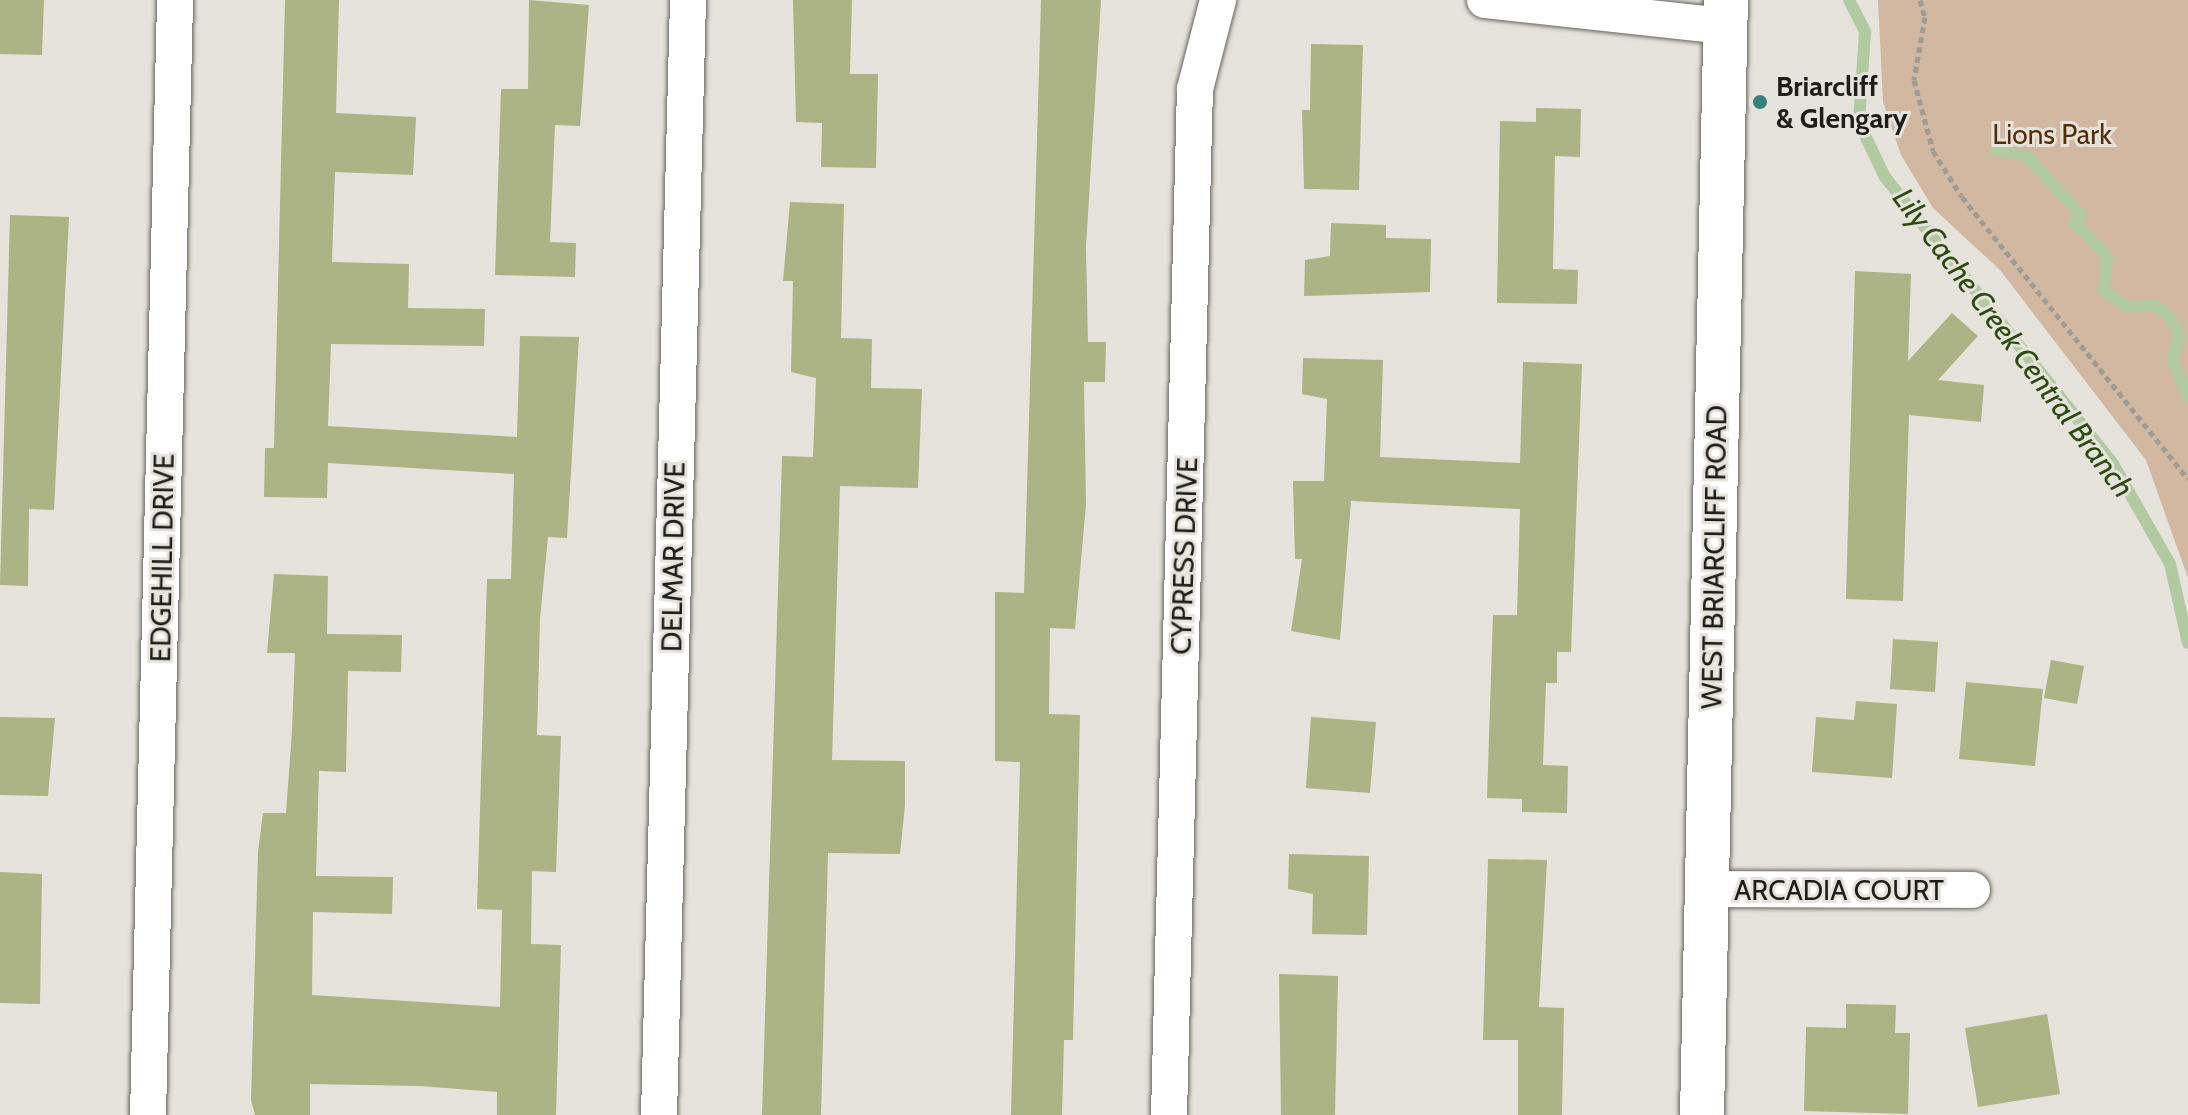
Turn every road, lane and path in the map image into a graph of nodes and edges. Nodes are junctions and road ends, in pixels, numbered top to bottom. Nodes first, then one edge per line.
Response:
1 (175, 0) edge
2 (688, 0) edge
3 (1218, 0) edge
4 (1485, 0) edge
5 (1920, 0) edge
6 (1726, 13) edge
7 (2188, 479) edge
8 (1706, 889) junction
9 (1972, 890) dead end
10 (148, 1115) edge
11 (659, 1115) edge
12 (1169, 1115) edge
13 (1702, 1115) edge

1 - 10 street, EDGEHILL DRIVE
2 - 11 street, DELMAR DRIVE
3 - 12 street, CYPRESS DRIVE
4 - 6 street
5 - 7 path
6 - 8 street, WEST BRIARCLIFF ROAD
8 - 9 street, ARCADIA COURT
8 - 13 street, WEST BRIARCLIFF ROAD

